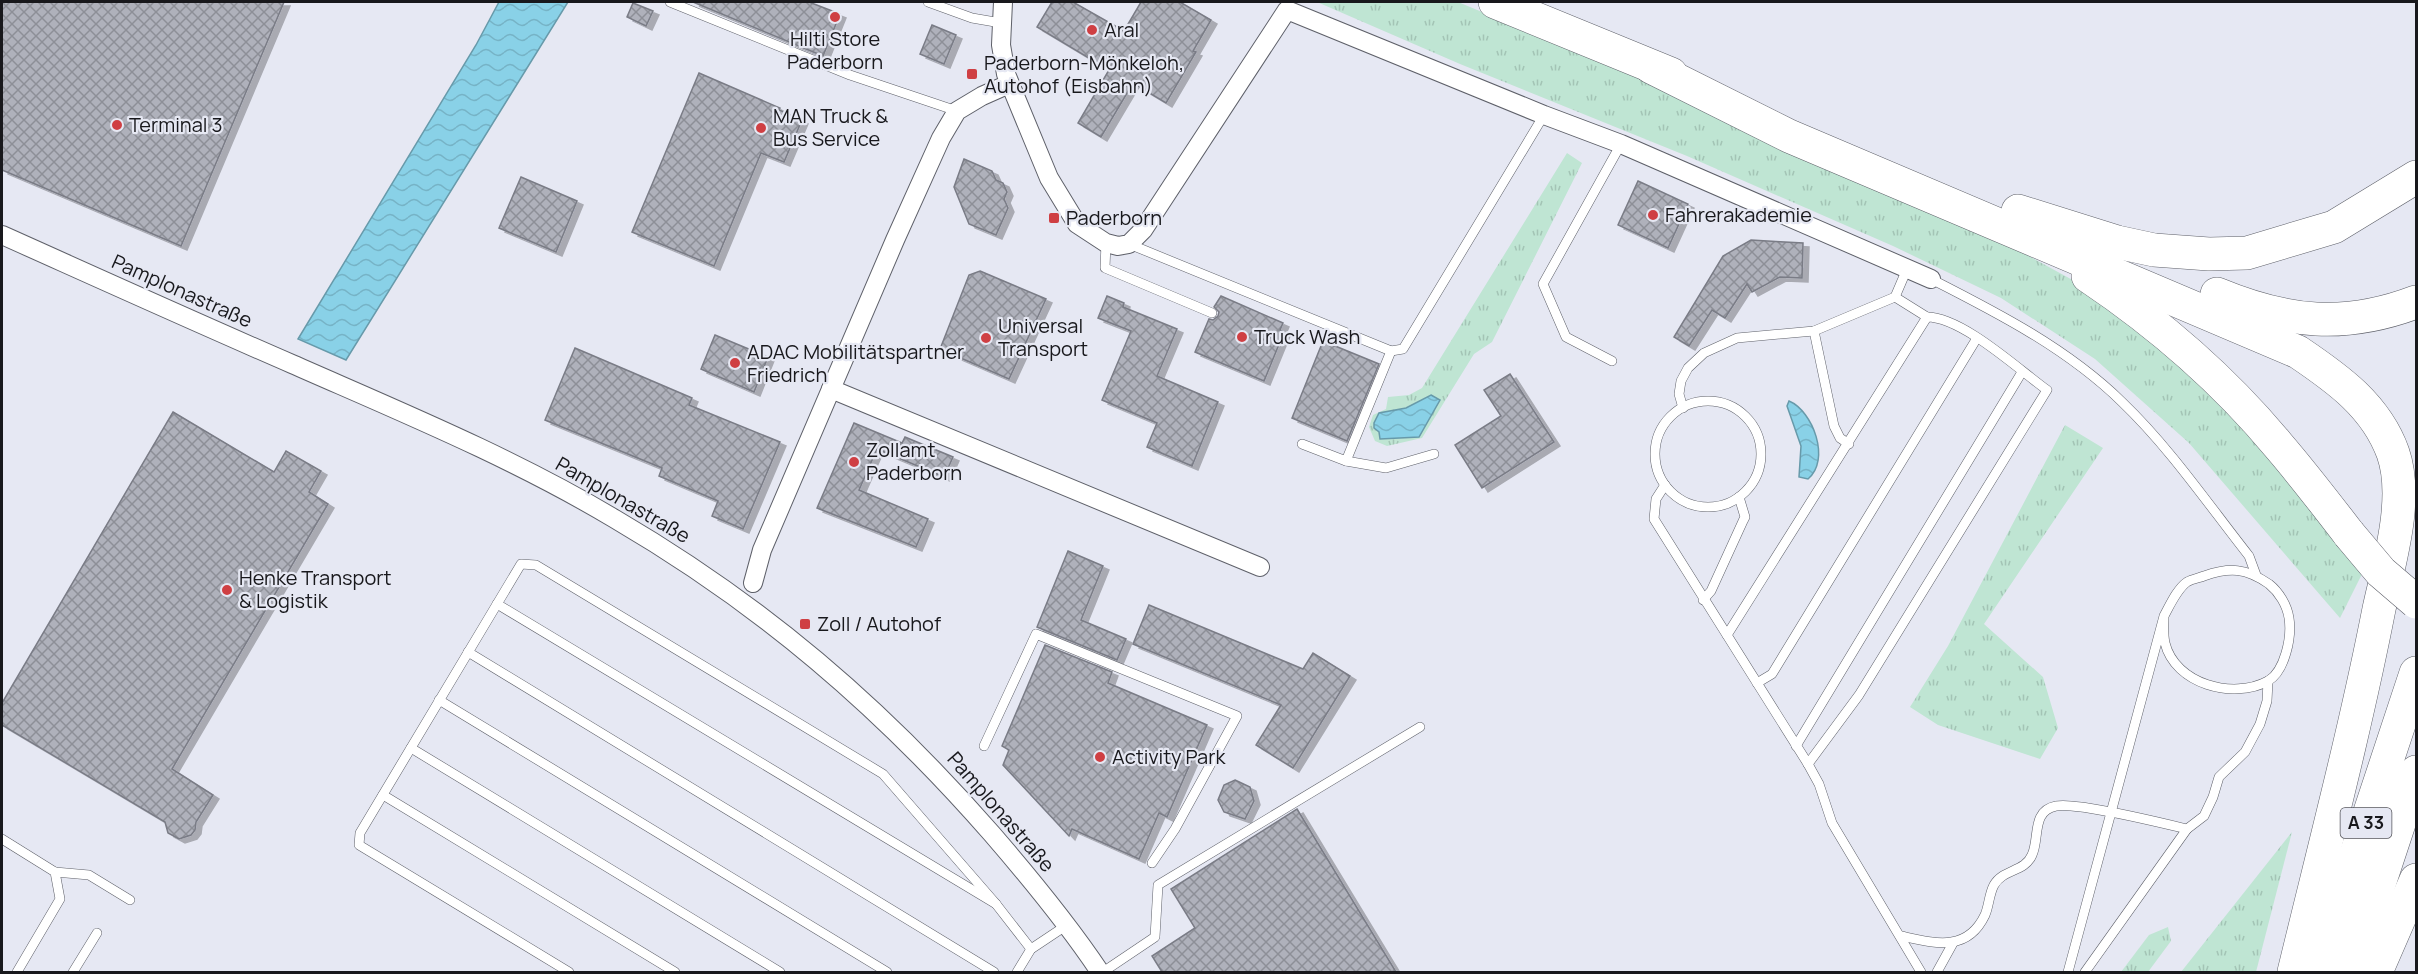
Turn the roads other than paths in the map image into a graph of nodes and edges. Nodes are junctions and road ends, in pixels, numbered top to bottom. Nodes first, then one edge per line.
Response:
1 (670, 2) edge
2 (928, 2) edge
3 (1003, 2) edge
4 (1495, 2) edge
5 (1001, 23) junction
6 (1651, 67) junction
7 (1009, 84) junction
8 (957, 111) junction
9 (1544, 115) junction
10 (1621, 144) junction
11 (2416, 177) edge
12 (2018, 211) junction
13 (2, 235) edge
14 (2034, 240) junction
15 (1106, 243) junction
16 (1129, 244) junction
17 (1907, 269) junction
18 (1931, 279) joint
19 (1895, 297) junction
20 (2416, 302) edge
21 (1212, 313) dead end
22 (1927, 317) junction
23 (1814, 331) junction
24 (1977, 338) junction
25 (1392, 351) junction
26 (1612, 361) dead end
27 (2022, 372) junction
28 (831, 389) junction
29 (1683, 408) junction
30 (1302, 444) dead end
31 (1849, 444) junction
32 (1434, 454) dead end
33 (1346, 461) junction
34 (1665, 485) junction
35 (1739, 497) junction
36 (1260, 567) dead end
37 (2256, 575) junction
38 (753, 583) dead end
39 (1703, 600) junction
40 (2416, 602) edge
41 (497, 604) junction
42 (2164, 616) junction
43 (1727, 635) junction
44 (468, 652) junction
45 (2416, 673) edge
46 (2268, 681) junction
47 (1757, 683) junction
48 (439, 700) junction
49 (1420, 727) dead end
50 (984, 746) dead end
51 (1796, 746) junction
52 (411, 748) junction
53 (1808, 764) junction
54 (2416, 772) edge
55 (383, 795) junction
56 (2113, 812) junction
57 (2187, 829) junction
58 (2, 839) edge
59 (1152, 863) dead end
60 (55, 872) junction
61 (2416, 880) edge
62 (130, 900) dead end
63 (996, 904) junction
64 (1067, 925) junction
65 (97, 933) dead end
66 (1901, 936) junction
67 (1953, 943) junction
68 (1031, 949) junction
69 (17, 972) edge
70 (73, 972) edge
71 (569, 972) edge
72 (675, 972) edge
73 (780, 972) edge
74 (887, 972) edge
75 (994, 972) edge
76 (1017, 972) edge
77 (1102, 972) edge
78 (1921, 972) edge
79 (1937, 972) edge
80 (2068, 972) edge
81 (2085, 972) edge
82 (2294, 972) edge
83 (2317, 972) edge
84 (2350, 972) edge
85 (2376, 972) edge

1 - 8 lane
2 - 5 lane
3 - 5 street
4 - 6 highway
5 - 7 street
6 - 12 highway
6 - 14 highway
7 - 8 street
7 - 15 street
8 - 28 street
9 - 10 street
9 - 16 street
9 - 25 lane
10 - 17 street
10 - 26 lane
11 - 12 highway
12 - 20 highway
13 - 64 street, Pamplonastraße
14 - 40 highway, bridge
14 - 82 highway
15 - 16 street
15 - 21 lane
16 - 25 lane
17 - 18 street
17 - 19 lane
18 - 37 lane
19 - 22 lane
19 - 23 lane
22 - 24 lane
22 - 31 lane
23 - 29 lane
23 - 31 lane
24 - 27 lane
24 - 47 lane
25 - 33 lane
27 - 51 lane
27 - 53 lane
28 - 36 street
28 - 38 street
29 - 34 lane
29 - 35 lane
30 - 33 lane
31 - 43 lane
32 - 33 lane
34 - 35 lane
34 - 39 lane
35 - 39 lane
37 - 42 lane
37 - 46 lane
39 - 43 lane
41 - 44 lane
41 - 63 lane
41 - 63 lane
42 - 46 lane
42 - 56 lane
43 - 47 lane
44 - 48 lane
44 - 75 lane
45 - 83 highway, A 33
46 - 57 lane
47 - 51 lane
48 - 52 lane
48 - 74 lane
49 - 77 lane
50 - 59 lane
51 - 53 lane
52 - 55 lane
52 - 73 lane
53 - 66 lane
54 - 84 highway, A 33
55 - 71 lane
55 - 72 lane
56 - 57 lane
56 - 67 lane
56 - 80 lane
57 - 81 lane
58 - 60 lane
60 - 62 lane
60 - 69 lane
61 - 85 highway
63 - 68 lane
64 - 68 lane
64 - 77 street, Pamplonastraße
65 - 70 lane
66 - 67 lane
66 - 78 lane
67 - 79 lane
68 - 76 lane

